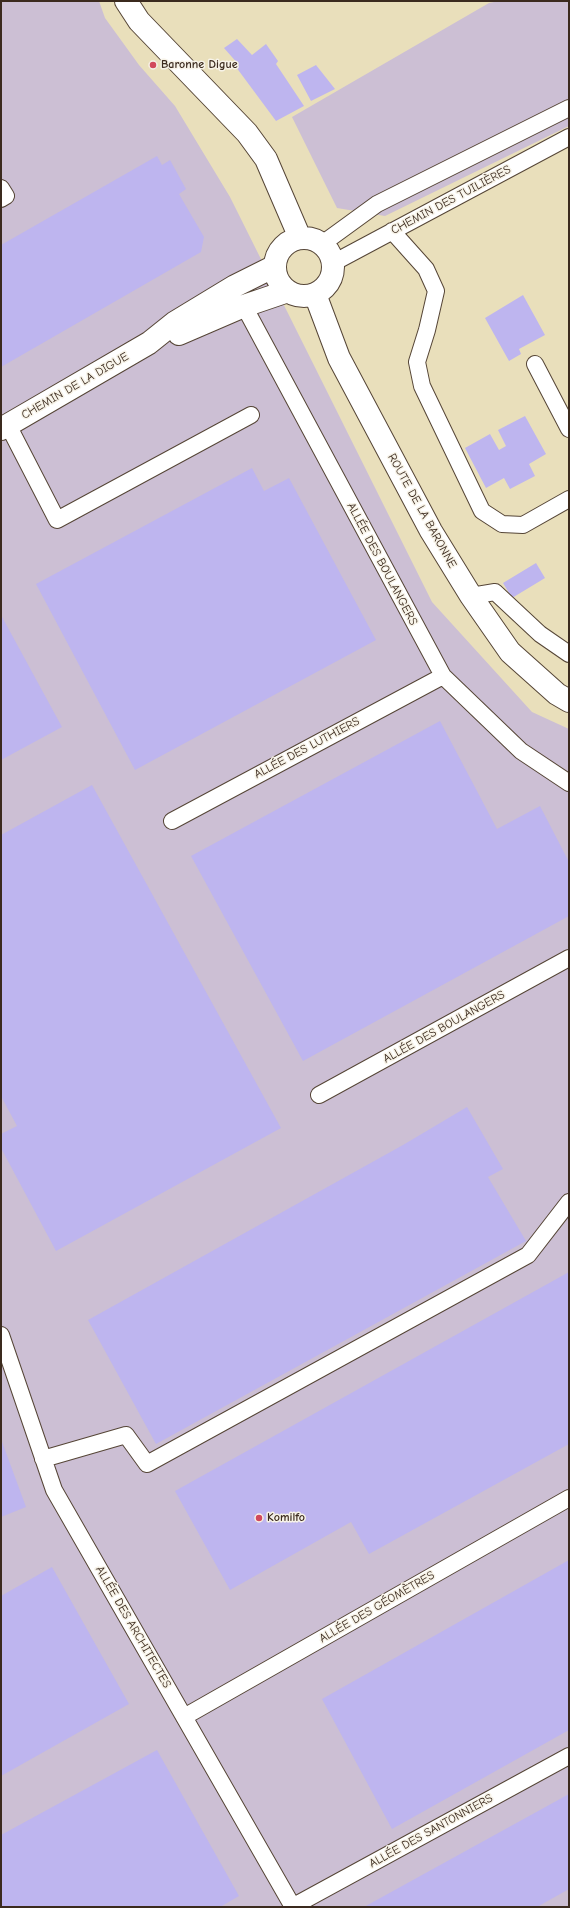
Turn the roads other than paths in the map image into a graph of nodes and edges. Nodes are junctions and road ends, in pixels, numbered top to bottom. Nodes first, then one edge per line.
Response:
1 (126, 1) edge
2 (569, 108) edge
3 (569, 137) edge
4 (1, 188) edge
5 (1, 199) edge
6 (392, 231) junction
7 (300, 238) junction
8 (322, 244) junction
9 (333, 263) junction
10 (275, 266) junction
11 (288, 291) junction
12 (315, 294) junction
13 (244, 306) junction
14 (149, 343) junction
15 (535, 364) dead end
16 (251, 415) dead end
17 (4, 427) edge
18 (569, 429) edge
19 (569, 499) edge
20 (471, 596) junction
21 (569, 654) edge
22 (443, 676) junction
23 (569, 700) edge
24 (569, 783) edge
25 (172, 821) dead end
26 (569, 958) edge
27 (319, 1095) dead end
28 (569, 1202) edge
29 (1, 1335) edge
30 (44, 1459) junction
31 (569, 1498) edge
32 (184, 1717) junction
33 (569, 1756) edge
34 (293, 1907) edge

1 - 7 main road
2 - 8 lane
3 - 6 lane, CHEMIN DES TUILIÈRES
4 - 5 lane
6 - 9 lane, CHEMIN DES TUILIÈRES
6 - 19 lane
7 - 8 main road
7 - 10 main road
8 - 9 main road
9 - 12 main road
10 - 11 main road
10 - 14 main road, CHEMIN DE LA DIGUE
11 - 12 main road
11 - 13 main road, CHEMIN DE LA DIGUE
12 - 20 main road, ROUTE DE LA BARONNE
13 - 14 main road, CHEMIN DE LA DIGUE
13 - 22 lane, ALLÉE DES BOULANGERS
14 - 17 main road, CHEMIN DE LA DIGUE
15 - 18 lane
16 - 17 lane
20 - 21 lane
20 - 23 main road, ROUTE DE LA BARONNE
22 - 24 lane, ALLÉE DES BOULANGERS
22 - 25 lane, ALLÉE DES LUTHIERS
26 - 27 lane, ALLÉE DES BOULANGERS
28 - 30 lane
29 - 30 lane, ALLÉE DES ARCHITECTES
30 - 32 lane, ALLÉE DES ARCHITECTES
31 - 32 lane, ALLÉE DES GÉOMÈTRES
32 - 34 lane, ALLÉE DES ARCHITECTES
33 - 34 lane, ALLÉE DES SANTONNIERS

